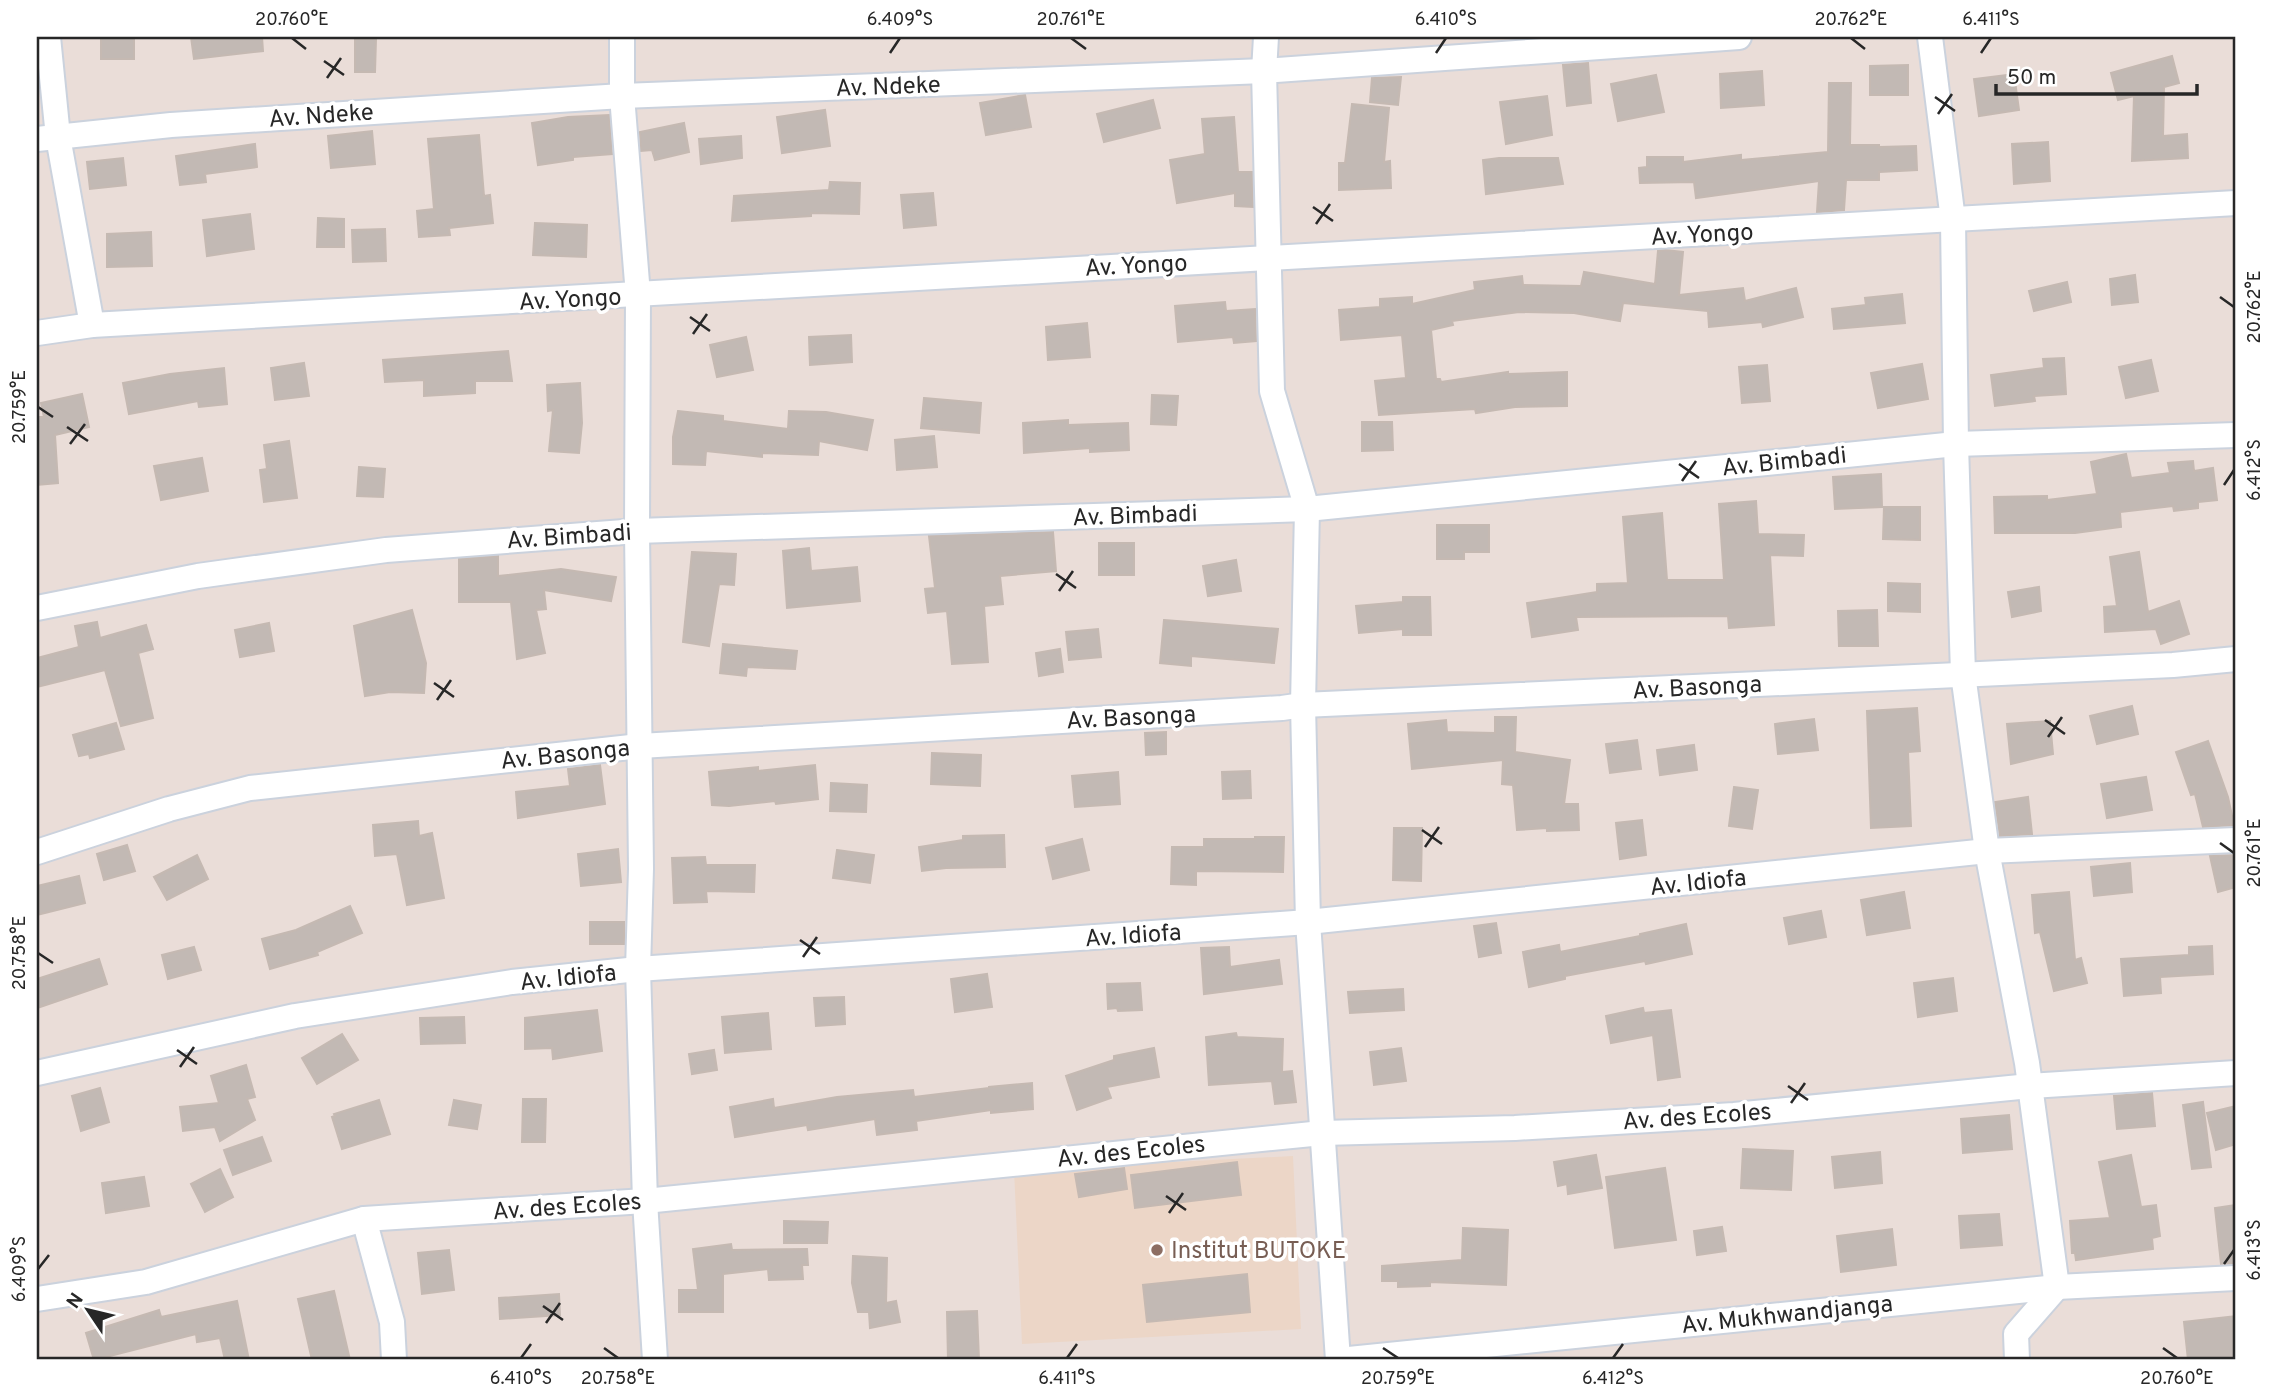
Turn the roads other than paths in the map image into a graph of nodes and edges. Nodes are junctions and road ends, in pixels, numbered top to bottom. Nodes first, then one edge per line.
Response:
1 (48, 37) edge
2 (622, 37) edge
3 (1266, 37) edge
4 (1739, 37) edge
5 (1930, 37) edge
6 (1264, 71) junction
7 (622, 96) junction
8 (47, 138) edge
9 (2236, 203) edge
10 (1953, 220) junction
11 (1268, 257) junction
12 (638, 295) junction
13 (92, 325) junction
14 (37, 333) edge
15 (2236, 435) edge
16 (1956, 444) junction
17 (1307, 509) junction
18 (637, 531) junction
19 (37, 608) edge
20 (2236, 659) edge
21 (1963, 674) junction
22 (1303, 705) junction
23 (640, 746) junction
24 (2236, 840) edge
25 (1987, 851) junction
26 (37, 852) edge
27 (1308, 922) junction
28 (638, 970) junction
29 (37, 1073) edge
30 (2236, 1073) edge
31 (2030, 1086) junction
32 (1322, 1133) junction
33 (645, 1201) junction
34 (364, 1219) junction
35 (2236, 1278) edge
36 (2057, 1287) junction
37 (37, 1299) edge
38 (394, 1360) edge
39 (655, 1360) edge
40 (1339, 1360) edge
41 (2017, 1360) edge

1 - 8 street
2 - 7 street
3 - 6 street
4 - 6 street, Av. Ndeke
5 - 10 street
6 - 7 street, Av. Ndeke
6 - 11 street
7 - 8 street, Av. Ndeke
7 - 12 street
8 - 13 street
9 - 10 street, Av. Yongo
10 - 11 street, Av. Yongo
10 - 16 street
11 - 12 street, Av. Yongo
11 - 17 street
12 - 13 street, Av. Yongo
12 - 18 street
13 - 14 street, Av. Yongo
15 - 16 street, Av. Bimbadi
16 - 17 street, Av. Bimbadi
16 - 21 street
17 - 18 street, Av. Bimbadi
17 - 22 street
18 - 19 street, Av. Bimbadi
18 - 23 street
20 - 21 street, Av. Basonga
21 - 22 street, Av. Basonga
21 - 25 street
22 - 23 street, Av. Basonga
22 - 27 street
23 - 26 street, Av. Basonga
23 - 28 street
24 - 25 street, Av. Idiofa
25 - 27 street, Av. Idiofa
25 - 31 street
27 - 28 street, Av. Idiofa
27 - 32 street
28 - 29 street, Av. Idiofa
28 - 33 street
30 - 31 street, Av. des Ecoles
31 - 32 street, Av. des Ecoles
31 - 36 street
32 - 33 street, Av. des Ecoles
32 - 40 street
33 - 34 street, Av. des Ecoles
33 - 39 street
34 - 37 street, Av. des Ecoles
34 - 38 street
35 - 36 street, Av. Mukhwandjanga
36 - 40 street, Av. Mukhwandjanga
36 - 41 street

